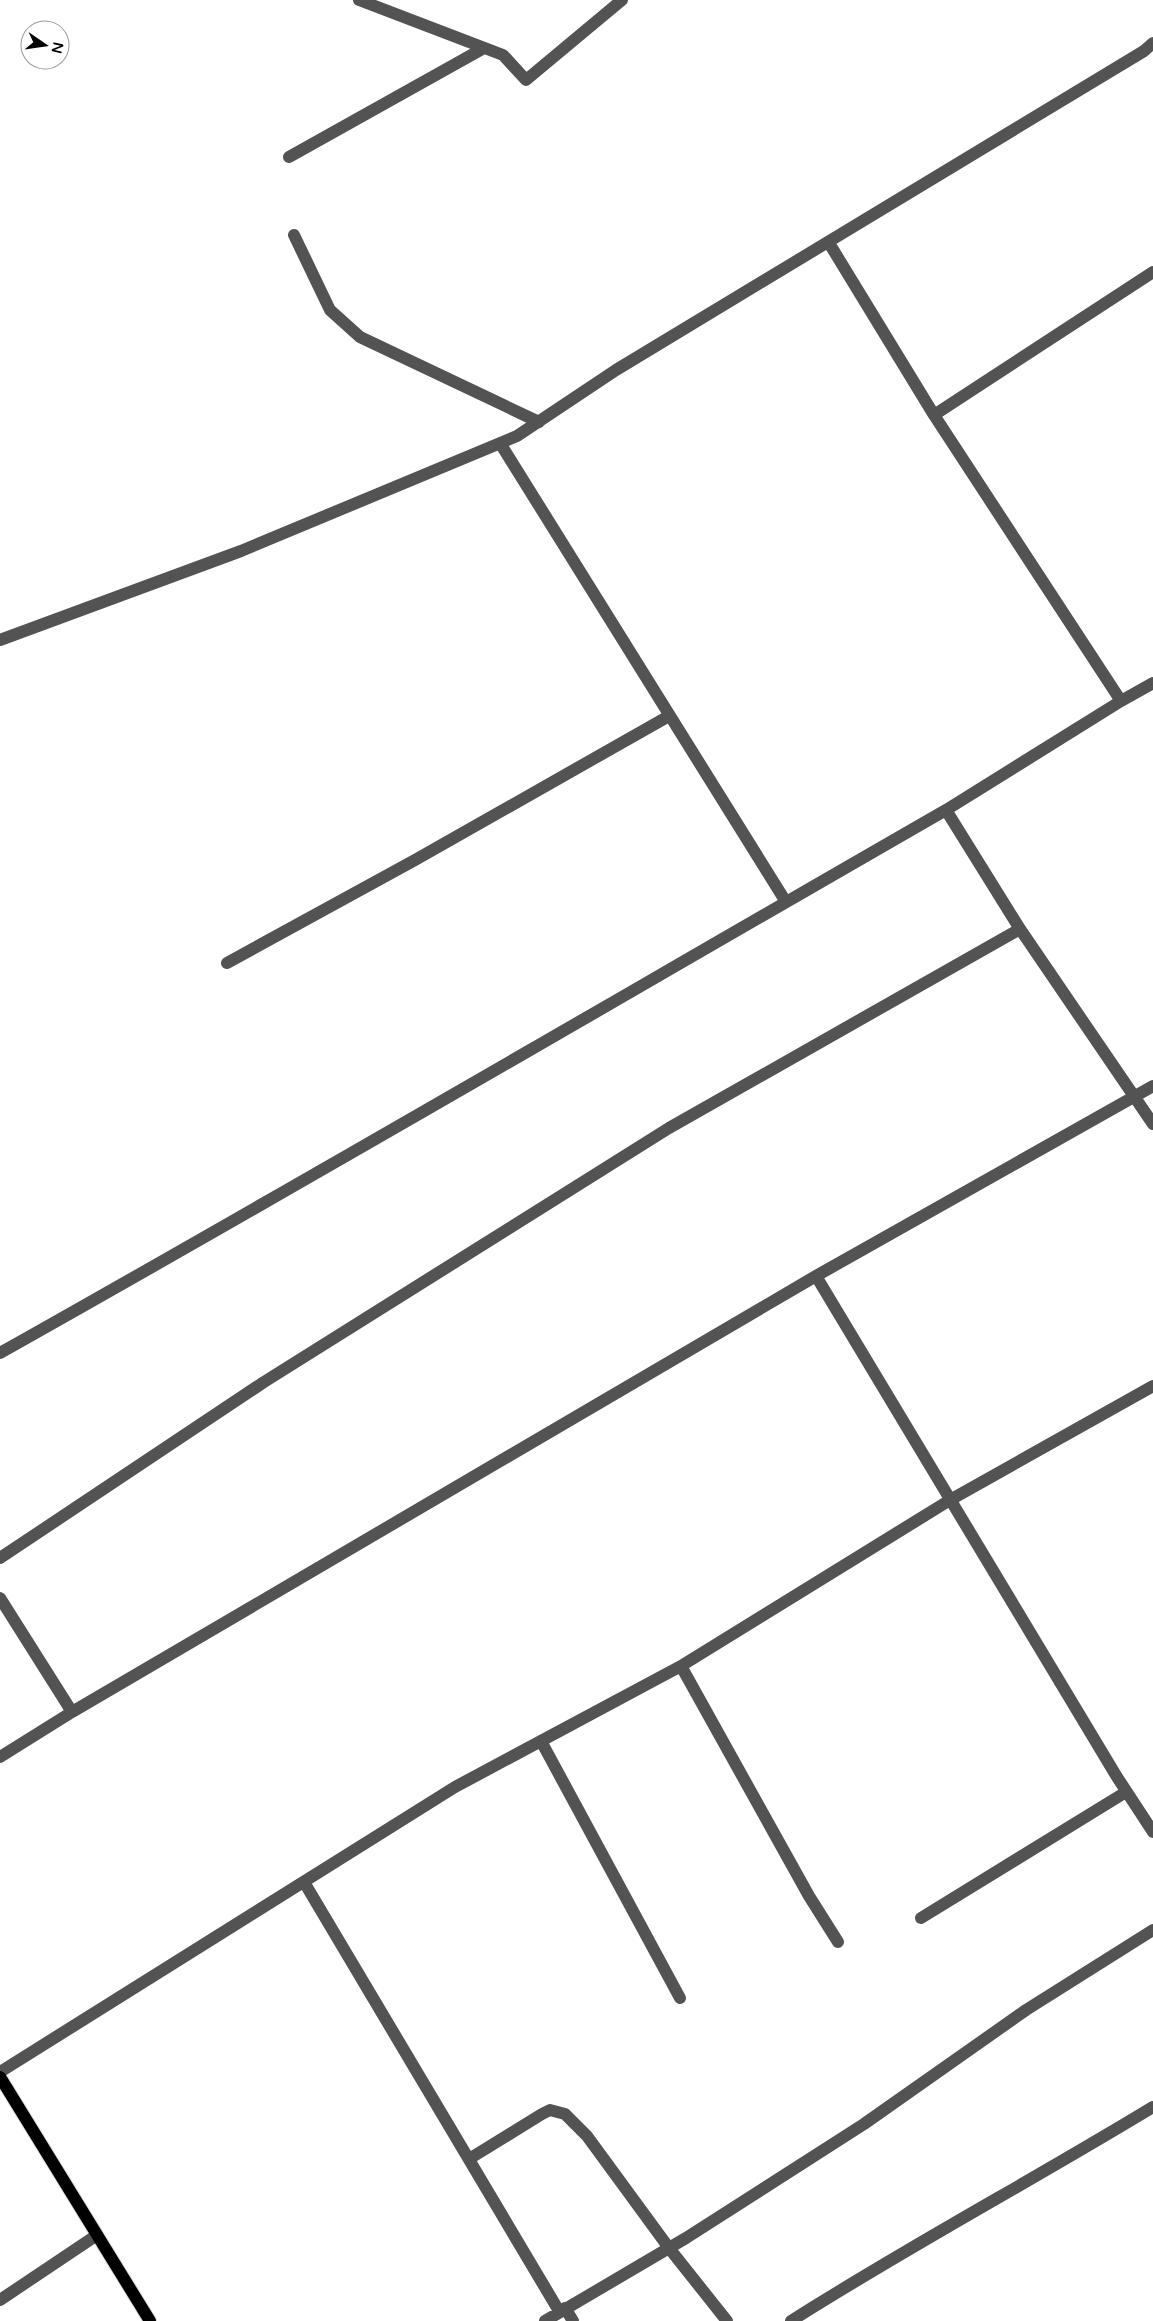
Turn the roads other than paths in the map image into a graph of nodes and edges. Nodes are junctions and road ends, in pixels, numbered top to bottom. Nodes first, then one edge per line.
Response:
1 (359, 0) edge
2 (622, 0) edge
3 (1153, 43) edge
4 (484, 48) junction
5 (289, 157) dead end
6 (294, 235) dead end
7 (829, 243) junction
8 (1153, 272) edge
9 (934, 415) junction
10 (539, 422) junction
11 (500, 443) junction
12 (0, 640) edge
13 (1153, 683) edge
14 (1122, 701) junction
15 (669, 716) junction
16 (946, 810) junction
17 (786, 902) junction
18 (1020, 929) junction
19 (227, 963) dead end
20 (1153, 1086) edge
21 (1135, 1097) junction
22 (1153, 1124) edge
23 (816, 1276) junction
24 (0, 1353) edge
25 (1153, 1386) edge
26 (950, 1500) junction
27 (0, 1558) edge
28 (0, 1598) edge
29 (681, 1666) junction
30 (72, 1712) junction
31 (541, 1741) junction
32 (0, 1757) edge
33 (1126, 1792) junction
34 (1153, 1832) edge
35 (304, 1882) junction
36 (920, 1918) dead end
37 (1153, 1930) edge
38 (838, 1942) dead end
39 (680, 1998) dead end
40 (0, 2072) edge
41 (0, 2078) edge
42 (1153, 2107) edge
43 (469, 2159) junction
44 (97, 2235) junction
45 (668, 2248) junction
46 (0, 2300) edge
47 (562, 2310) junction
48 (150, 2321) edge
49 (544, 2321) edge
50 (574, 2321) edge
51 (727, 2321) edge
52 (791, 2321) edge

1 - 4 street
2 - 4 street
3 - 7 street
4 - 5 street
6 - 10 street
7 - 9 street
7 - 10 street
8 - 9 street
9 - 14 street
10 - 11 street
11 - 12 street
11 - 15 street
13 - 14 street
14 - 16 street
15 - 17 street
15 - 19 street
16 - 17 street
16 - 18 street
17 - 24 street
18 - 21 street
18 - 27 street
20 - 21 street
21 - 22 street
21 - 23 street
23 - 26 street
23 - 30 street
25 - 26 street
26 - 29 street
26 - 33 street
28 - 30 street
29 - 31 street
29 - 38 street
30 - 32 street
31 - 35 street
31 - 39 street
33 - 34 street
33 - 36 street
35 - 40 street
35 - 43 street
37 - 45 street
41 - 44 main road
42 - 52 street
43 - 45 street
43 - 47 street
44 - 46 street
44 - 48 main road
45 - 47 street
45 - 51 street
47 - 49 street
47 - 50 street

